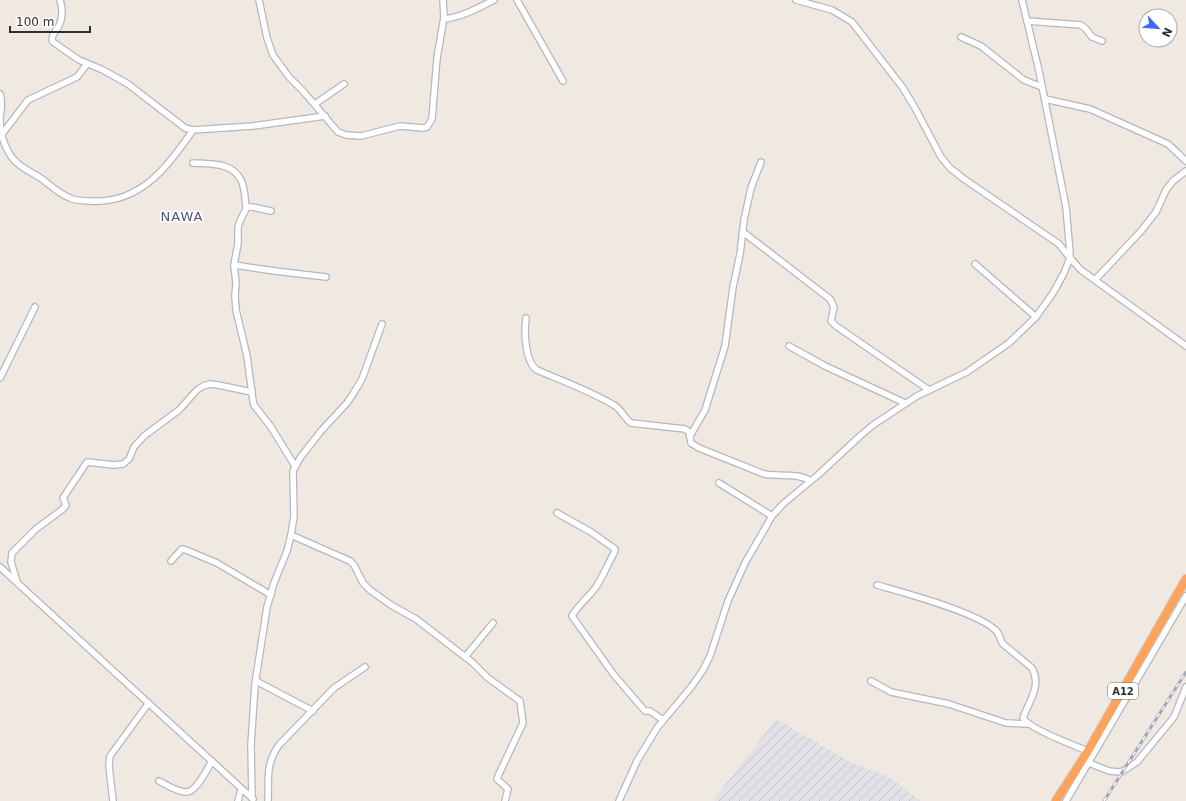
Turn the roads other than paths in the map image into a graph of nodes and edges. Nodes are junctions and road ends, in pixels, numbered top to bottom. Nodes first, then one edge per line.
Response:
1 (60, 0) edge
2 (259, 0) edge
3 (443, 0) edge
4 (494, 0) edge
5 (517, 0) edge
6 (796, 0) edge
7 (1022, 0) edge
8 (444, 18) junction
9 (1027, 21) junction
10 (961, 37) dead end
11 (1102, 41) dead end
12 (87, 64) junction
13 (563, 81) dead end
14 (344, 84) dead end
15 (1042, 87) junction
16 (0, 94) edge
17 (1045, 99) junction
18 (315, 104) junction
19 (326, 116) junction
20 (0, 117) edge
21 (193, 130) junction
22 (2, 134) junction
23 (1186, 161) edge
24 (761, 162) dead end
25 (193, 163) dead end
26 (1186, 171) edge
27 (246, 208) junction
28 (271, 211) dead end
29 (743, 232) junction
30 (1070, 258) junction
31 (976, 264) dead end
32 (234, 266) junction
33 (326, 277) dead end
34 (1095, 280) junction
35 (35, 307) dead end
36 (1036, 317) junction
37 (526, 318) dead end
38 (382, 324) dead end
39 (789, 346) dead end
40 (1186, 346) edge
41 (0, 378) edge
42 (929, 390) junction
43 (252, 392) junction
44 (905, 403) junction
45 (690, 436) junction
46 (295, 466) junction
47 (810, 481) junction
48 (719, 483) dead end
49 (557, 513) dead end
50 (772, 516) junction
51 (291, 536) junction
52 (171, 560) dead end
53 (0, 567) edge
54 (1186, 579) edge
55 (17, 582) junction
56 (877, 585) dead end
57 (271, 595) junction
58 (1186, 596) edge
59 (493, 623) dead end
60 (465, 657) junction
61 (365, 667) dead end
62 (256, 681) junction
63 (871, 681) dead end
64 (1186, 687) edge
65 (148, 704) junction
66 (313, 711) junction
67 (664, 720) junction
68 (1028, 724) junction
69 (1088, 751) junction
70 (212, 761) junction
71 (1089, 763) junction
72 (1077, 768) junction
73 (159, 781) dead end
74 (241, 789) junction
75 (253, 800) edge
76 (113, 801) edge
77 (238, 801) edge
78 (268, 801) edge
79 (505, 801) edge
80 (620, 801) edge
81 (1056, 801) edge
82 (1066, 801) edge

1 - 12 street
2 - 18 street
3 - 8 street
4 - 8 street
5 - 13 street
6 - 30 street
7 - 9 street
8 - 19 street
9 - 11 street
9 - 15 street
10 - 15 street
12 - 21 street
12 - 22 street
14 - 18 street
15 - 17 street
16 - 20 street
17 - 23 street
17 - 30 street
18 - 19 street
19 - 21 street
20 - 22 street
21 - 22 street
24 - 29 street
25 - 27 street
26 - 34 street
27 - 28 street
27 - 32 street
29 - 42 street
29 - 45 street
30 - 34 street
30 - 36 street
31 - 36 street
32 - 33 street
32 - 43 street
34 - 40 street
35 - 41 street
36 - 42 street
37 - 45 street
38 - 46 street
39 - 44 street
42 - 44 street
43 - 46 street
43 - 55 street
44 - 47 street
45 - 47 street
46 - 51 street
47 - 50 street
48 - 50 street
49 - 67 street
50 - 67 street
51 - 57 street
51 - 60 street
52 - 57 street
53 - 55 street
54 - 69 highway, A12
55 - 65 street
56 - 68 street
57 - 62 street
58 - 71 street
59 - 60 street
60 - 79 street
61 - 66 street
62 - 66 street
62 - 75 street
63 - 68 street
64 - 71 street
65 - 70 street
65 - 76 street
66 - 78 street
67 - 80 street
68 - 69 street
69 - 72 highway, A12
70 - 73 street
70 - 74 street
71 - 72 street
71 - 82 street
72 - 81 highway, A12
74 - 75 street
74 - 77 street

